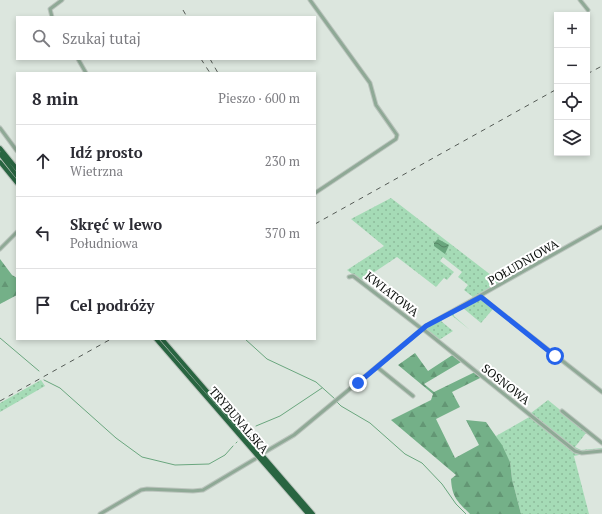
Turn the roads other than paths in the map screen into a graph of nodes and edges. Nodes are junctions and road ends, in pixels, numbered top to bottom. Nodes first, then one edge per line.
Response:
1 (62, 0) edge
2 (310, 0) edge
3 (580, 0) edge
4 (588, 10) dead end
5 (52, 16) edge
6 (79, 60) edge
7 (85, 72) edge
8 (0, 128) edge
9 (0, 148) edge
10 (16, 150) edge
11 (0, 154) edge
12 (0, 162) edge
13 (16, 168) edge
14 (16, 175) edge
15 (16, 182) edge
16 (316, 192) edge
17 (602, 227) edge
18 (16, 233) edge
19 (0, 249) edge
20 (349, 277) dead end
21 (481, 297) junction
22 (422, 329) junction
23 (157, 340) edge
24 (163, 340) edge
25 (377, 367) junction
26 (602, 392) edge
27 (413, 396) dead end
28 (562, 410) dead end
29 (602, 442) edge
30 (602, 451) edge
31 (265, 452) dead end
32 (255, 458) dead end
33 (100, 514) edge
34 (308, 514) edge
35 (313, 514) edge

1 - 5 street
2 - 16 street
3 - 4 street
6 - 7 street
8 - 10 street
9 - 13 highway
11 - 14 highway
12 - 15 highway
17 - 21 street, POŁUDNIOWA
18 - 19 street
20 - 22 street, KWIATOWA
21 - 22 street, POŁUDNIOWA
21 - 26 street
22 - 25 street, POŁUDNIOWA
22 - 30 street, SOSNOWA
23 - 34 highway, TRYBUNALSKA
24 - 35 highway, TRYBUNALSKA
25 - 27 street
25 - 31 street, POŁUDNIOWA
28 - 29 street
32 - 33 street

